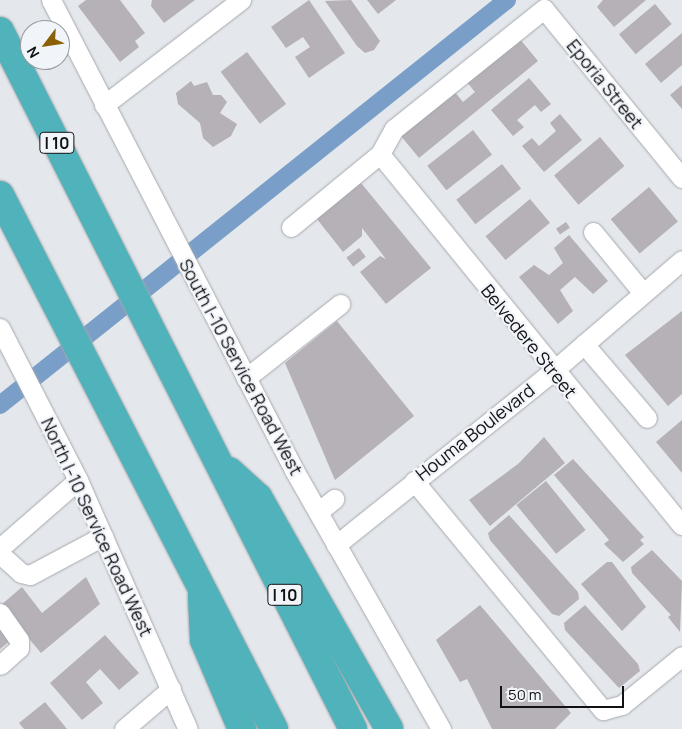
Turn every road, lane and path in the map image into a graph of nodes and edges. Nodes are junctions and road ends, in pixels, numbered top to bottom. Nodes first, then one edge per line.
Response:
1 (51, 0) edge
2 (241, 0) edge
3 (0, 31) edge
4 (104, 105) junction
5 (380, 154) junction
6 (682, 178) edge
7 (0, 195) edge
8 (291, 227) dead end
9 (593, 232) dead end
10 (682, 260) edge
11 (643, 293) junction
12 (340, 304) dead end
13 (0, 328) edge
14 (584, 344) junction
15 (553, 371) junction
16 (246, 378) junction
17 (647, 418) dead end
18 (217, 460) junction
19 (78, 480) junction
20 (414, 480) junction
21 (334, 499) dead end
22 (318, 512) junction
23 (682, 524) edge
24 (103, 536) junction
25 (336, 545) junction
26 (0, 548) edge
27 (0, 554) edge
28 (201, 585) junction
29 (0, 613) edge
30 (682, 656) edge
31 (0, 665) edge
32 (171, 689) junction
33 (124, 729) edge
34 (188, 729) edge
35 (242, 729) edge
36 (274, 729) edge
37 (353, 729) edge
38 (389, 729) edge
39 (441, 729) edge

1 - 4 street, South I-10 Service Road West
2 - 4 street
3 - 18 highway, I 10
4 - 16 street, South I-10 Service Road West
5 - 6 street, Eporia Street
5 - 8 street
5 - 15 street, Belvedere Street
7 - 28 highway
9 - 11 street
10 - 11 street, Houma Boulevard
11 - 14 street, Houma Boulevard
12 - 16 street
13 - 19 street, North I-10 Service Road West
14 - 15 street, Houma Boulevard
14 - 17 street
15 - 20 street, Houma Boulevard
15 - 23 street, Belvedere Street
16 - 22 street, South I-10 Service Road West
18 - 37 highway, I 10
18 - 38 highway
19 - 24 street, North I-10 Service Road West
19 - 26 street
20 - 25 street, Houma Boulevard
20 - 30 street
21 - 22 street
22 - 25 street, South I-10 Service Road West
24 - 27 street
24 - 32 street, North I-10 Service Road West
25 - 39 street, South I-10 Service Road West
28 - 35 highway
28 - 36 highway
29 - 31 street
32 - 33 street
32 - 34 street, North I-10 Service Road West

